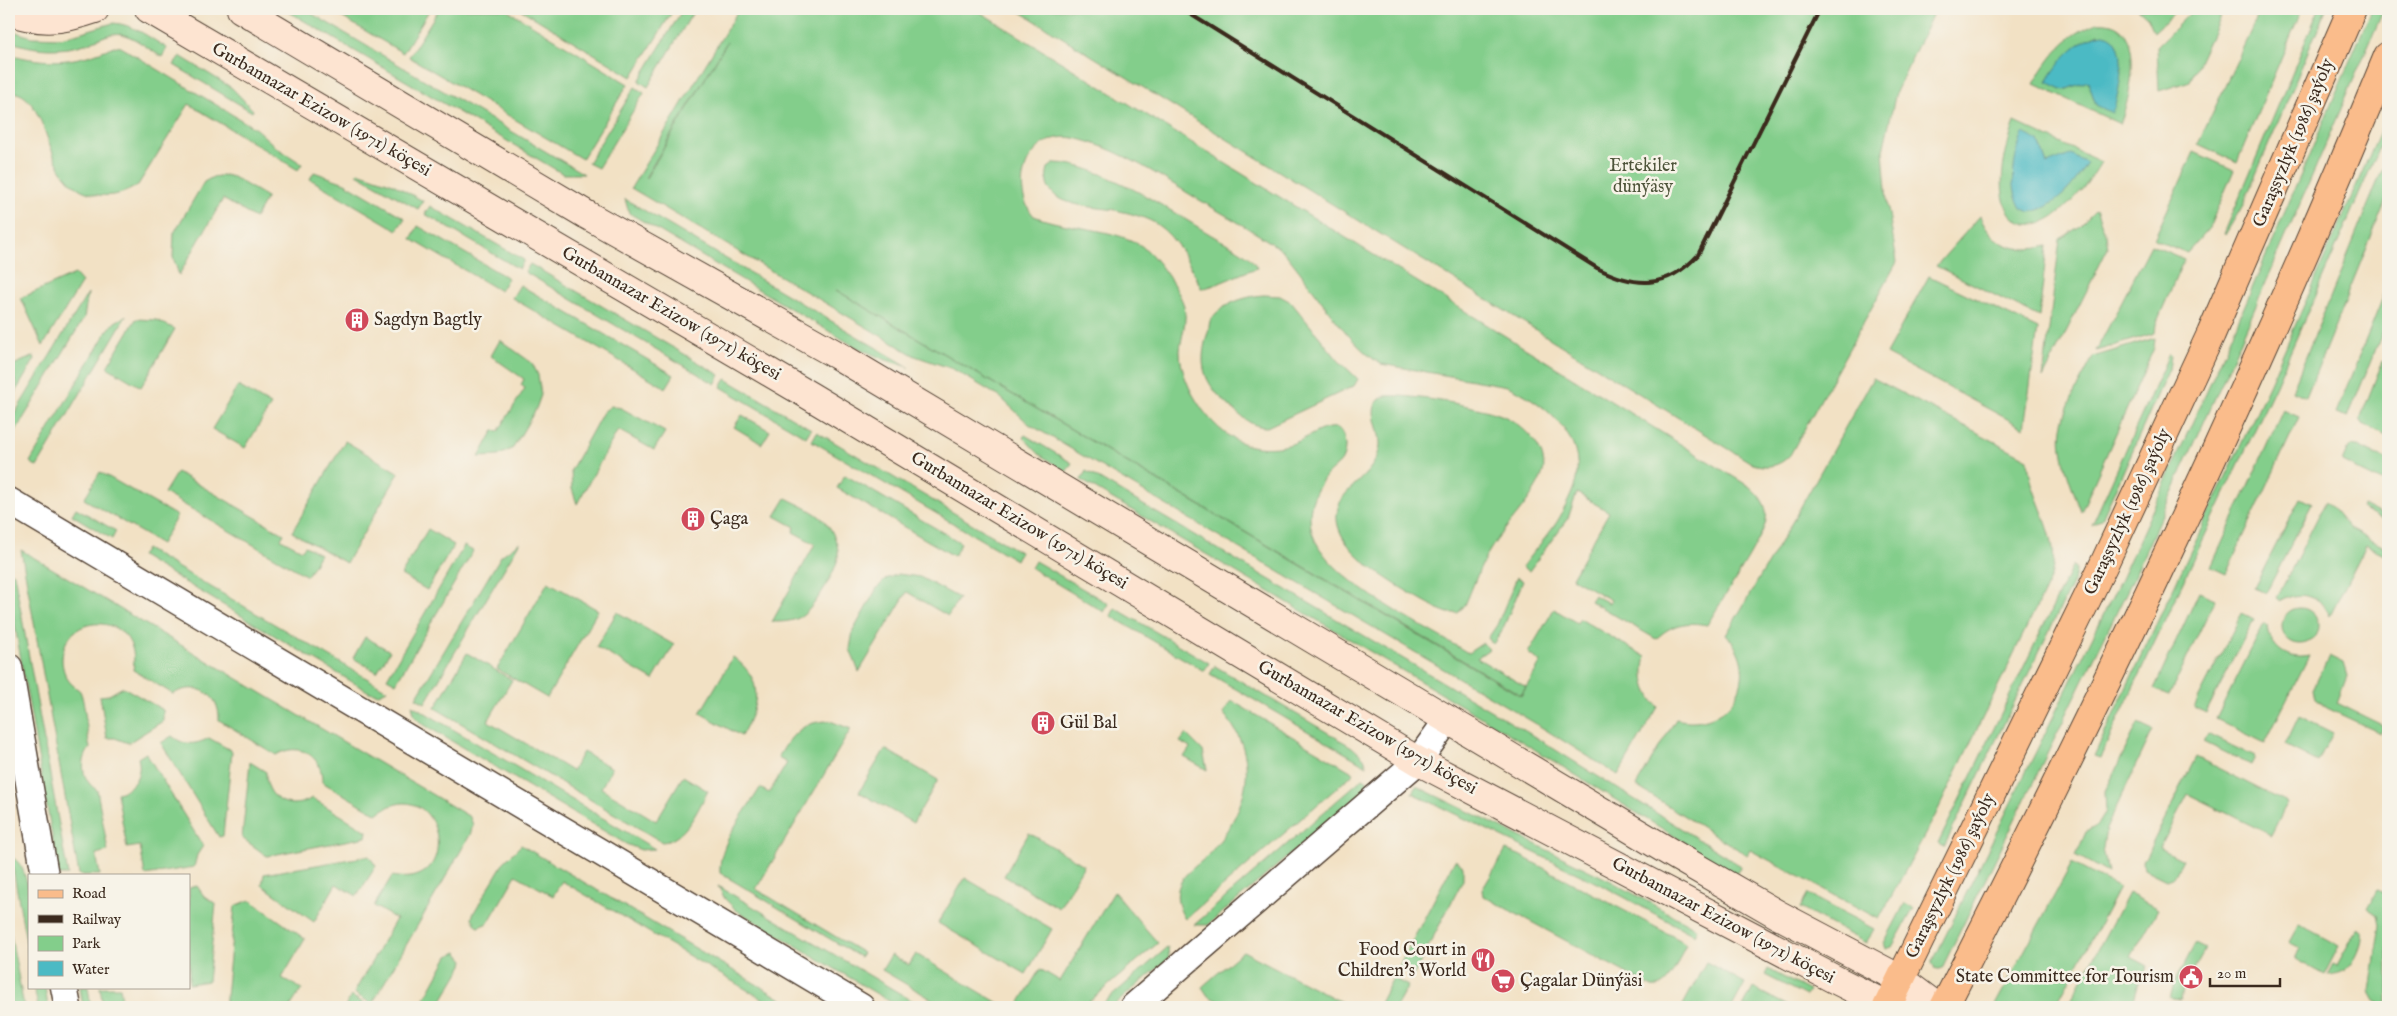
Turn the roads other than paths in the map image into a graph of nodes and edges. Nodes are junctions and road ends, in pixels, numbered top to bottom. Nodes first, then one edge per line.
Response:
1 (95, 9) edge
2 (149, 9) edge
3 (241, 9) edge
4 (2352, 9) edge
5 (9, 11) edge
6 (2388, 56) edge
7 (9, 501) edge
8 (9, 667) edge
9 (1448, 719) junction
10 (1418, 761) junction
11 (45, 874) edge
12 (1900, 979) junction
13 (64, 988) edge
14 (68, 1007) edge
15 (861, 1007) edge
16 (1133, 1007) edge
17 (1892, 1007) edge
18 (1937, 1007) edge
19 (1944, 1007) edge

1 - 5 street
2 - 10 street, Gurbannazar Ezizow (1971) köçesi
3 - 9 street, Gurbannazar Ezizow (1971) köçesi
4 - 12 main road, Garaşsyzlyk (1986) şaýoly
6 - 19 main road
7 - 15 street
8 - 11 street
9 - 10 street
9 - 12 street, Gurbannazar Ezizow (1971) köçesi
10 - 16 street
10 - 17 street, Gurbannazar Ezizow (1971) köçesi
12 - 17 main road, Garaşsyzlyk (1986) şaýoly
12 - 18 street, Gurbannazar Ezizow (1971) köçesi
13 - 14 street

